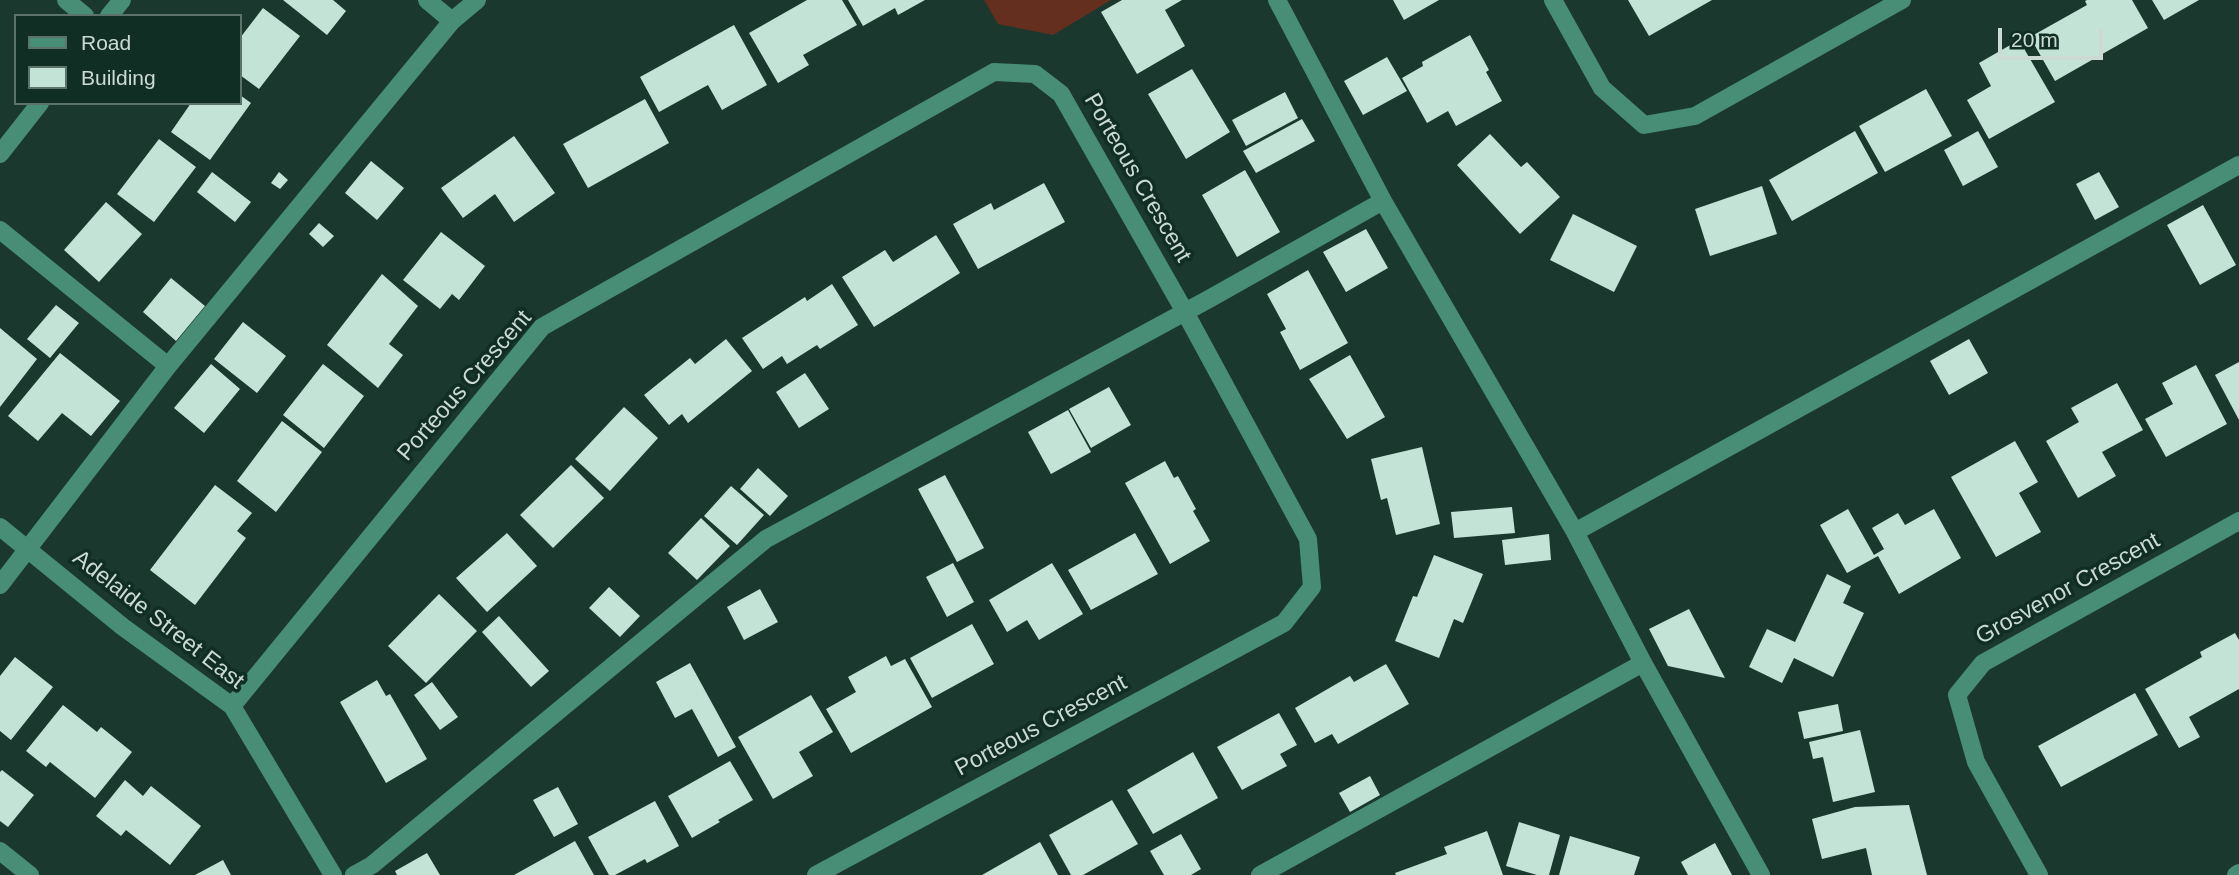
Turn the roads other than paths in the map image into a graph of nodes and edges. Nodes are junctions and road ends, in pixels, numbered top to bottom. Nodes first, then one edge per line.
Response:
1 (66, 0) edge
2 (122, 0) edge
3 (427, 0) edge
4 (477, 0) edge
5 (1277, 0) edge
6 (1553, 0) edge
7 (1902, 0) edge
8 (83, 14) edge
9 (111, 14) edge
10 (452, 21) junction
11 (38, 105) edge
12 (0, 155) edge
13 (2239, 165) edge
14 (1383, 201) junction
15 (0, 230) edge
16 (1185, 312) junction
17 (168, 366) junction
18 (2239, 522) edge
19 (0, 527) edge
20 (1575, 533) junction
21 (28, 550) junction
22 (0, 585) edge
23 (1643, 663) junction
24 (232, 706) junction
25 (0, 851) edge
26 (30, 875) edge
27 (333, 875) edge
28 (354, 875) edge
29 (816, 875) edge
30 (1260, 875) edge
31 (1761, 875) edge
32 (2039, 875) edge

1 - 8 street
2 - 9 street
3 - 10 street
4 - 10 street
5 - 14 street
6 - 7 street
10 - 17 street
11 - 12 street
13 - 20 street
14 - 16 street
14 - 20 street
15 - 17 street
16 - 24 street, Porteous Crescent
16 - 28 street
16 - 29 street, Porteous Crescent
17 - 21 street
18 - 32 street, Grosvenor Crescent
19 - 21 street, Adelaide Street East
20 - 23 street
21 - 22 street
21 - 24 street, Adelaide Street East
23 - 30 street
23 - 31 street
24 - 27 street, Adelaide Street East
25 - 26 street

